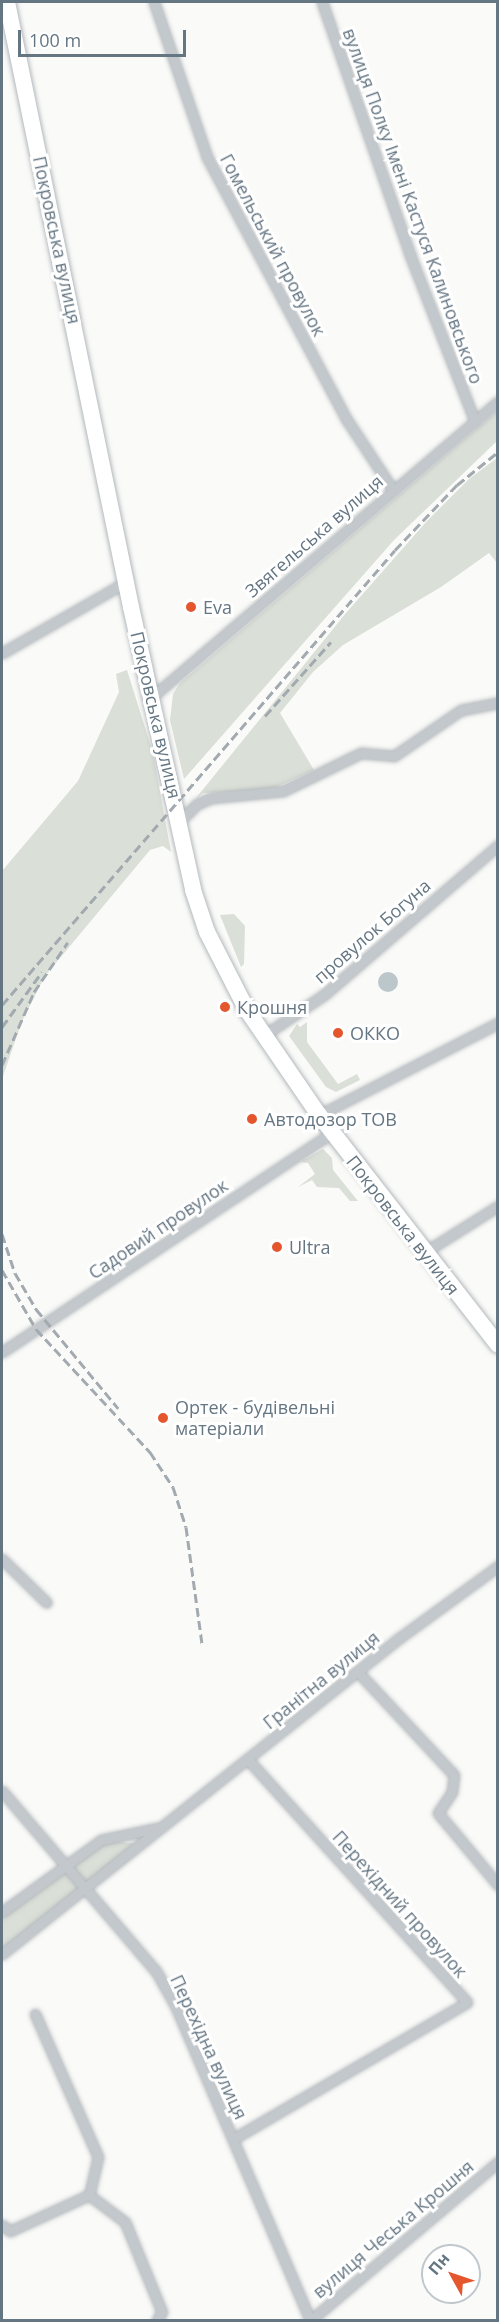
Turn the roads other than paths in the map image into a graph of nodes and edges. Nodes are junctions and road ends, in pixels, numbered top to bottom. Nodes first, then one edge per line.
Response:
1 (8, 2) edge
2 (154, 2) edge
3 (321, 2) edge
4 (498, 402) edge
5 (475, 422) junction
6 (393, 490) junction
7 (126, 582) junction
8 (2, 653) edge
9 (152, 697) junction
10 (498, 703) edge
11 (180, 821) junction
12 (498, 846) edge
13 (498, 1023) edge
14 (263, 1036) junction
15 (319, 1115) junction
16 (332, 1133) junction
17 (498, 1206) edge
18 (424, 1252) junction
19 (496, 1340) edge
20 (2, 1352) edge
21 (2, 1559) edge
22 (498, 1566) edge
23 (46, 1602) dead end
24 (358, 1672) junction
25 (248, 1760) junction
26 (2, 1791) edge
27 (167, 1823) junction
28 (66, 1867) junction
29 (498, 1885) edge
30 (84, 1888) junction
31 (2, 1912) edge
32 (2, 1954) edge
33 (35, 2014) dead end
34 (233, 2139) junction
35 (498, 2162) edge
36 (89, 2195) junction
37 (2, 2225) edge
38 (157, 2320) edge
39 (310, 2320) edge

1 - 7 highway, Покровська вулиця
2 - 6 street, Гомельський провулок
3 - 5 street, вулиця Полку Імені Кастуся Калиновського
4 - 5 street, Звягельська вулиця
5 - 6 street, Звягельська вулиця
6 - 9 street, Звягельська вулиця
7 - 8 street
7 - 9 highway, Покровська вулиця
9 - 11 highway, Покровська вулиця
10 - 11 street
11 - 14 highway, Покровська вулиця
12 - 14 street, провулок Богуна
13 - 15 street
14 - 15 highway, Покровська вулиця
15 - 16 highway, Покровська вулиця
16 - 18 highway, Покровська вулиця
16 - 20 street, Садовий провулок
17 - 18 street
18 - 19 highway, Покровська вулиця
21 - 23 street
22 - 24 street, Гранітна вулиця
24 - 25 street, Гранітна вулиця
24 - 29 street
25 - 27 street, Гранітна вулиця
25 - 34 street, Перехідний провулок
26 - 28 street, Перехідна вулиця
27 - 28 street, Гранітна вулиця
27 - 30 street, Гранітна вулиця
28 - 30 street, Перехідна вулиця
28 - 31 street, Гранітна вулиця
30 - 32 street, Гранітна вулиця
30 - 34 street, Перехідна вулиця
33 - 36 street
34 - 39 street, Перехідна вулиця
35 - 39 street, вулиця Чеська Крошня
36 - 37 street
36 - 38 street

